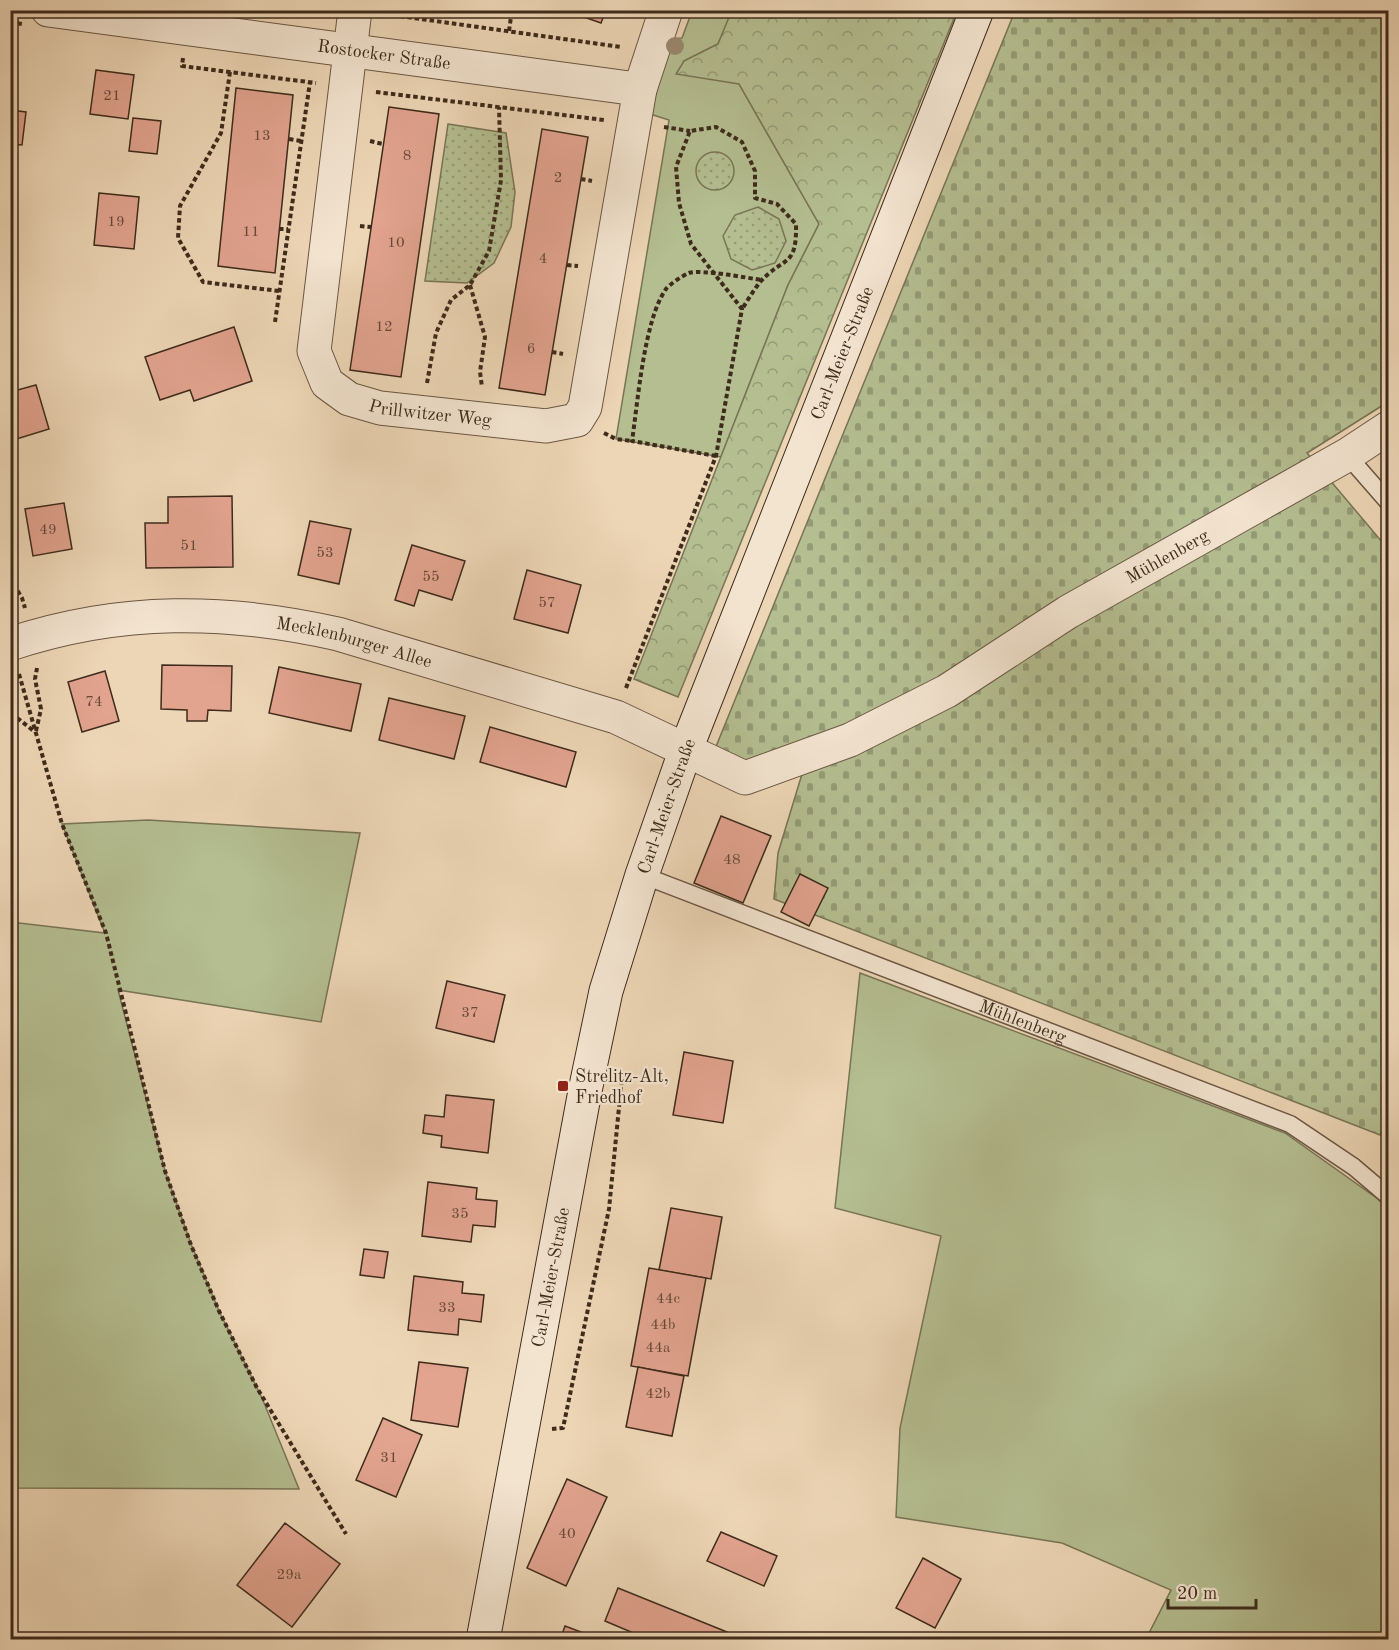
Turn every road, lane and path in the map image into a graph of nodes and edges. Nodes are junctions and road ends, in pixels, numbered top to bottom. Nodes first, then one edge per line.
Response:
1 (48, 10) edge
2 (512, 10) edge
3 (666, 10) edge
4 (977, 10) edge
5 (366, 11) edge
6 (509, 31) junction
7 (350, 49) junction
8 (651, 53) junction
9 (230, 72) dead end
10 (310, 82) dead end
11 (640, 89) junction
12 (376, 92) dead end
13 (375, 102) dead end
14 (499, 106) dead end
15 (370, 131) dead end
16 (288, 140) dead end
17 (301, 141) junction
18 (369, 141) junction
19 (383, 144) dead end
20 (368, 152) dead end
21 (356, 225) dead end
22 (371, 227) dead end
23 (279, 229) dead end
24 (288, 229) junction
25 (714, 274) junction
26 (762, 280) junction
27 (470, 285) junction
28 (279, 291) junction
29 (742, 309) junction
30 (275, 322) dead end
31 (426, 391) dead end
32 (482, 392) dead end
33 (1389, 428) edge
34 (1347, 455) junction
35 (716, 456) junction
36 (1389, 502) edge
37 (14, 657) edge
38 (630, 678) dead end
39 (10, 705) edge
40 (36, 732) junction
41 (686, 749) junction
42 (642, 874) junction
43 (623, 1073) dead end
44 (1389, 1196) edge
45 (522, 1432) junction
46 (346, 1534) dead end
47 (483, 1640) edge

1 - 7 street, Rostocker Straße
2 - 6 path
3 - 8 street
4 - 41 street, Carl-Meier-Straße
5 - 6 path
5 - 7 street, Prillwitzer Weg
6 - 8 path
7 - 11 street, Rostocker Straße
7 - 11 street, Prillwitzer Weg
8 - 11 street
9 - 28 path
10 - 17 path
12 - 13 path
14 - 27 path
15 - 18 path
16 - 17 path
17 - 24 path
18 - 19 path
18 - 20 path
21 - 22 path
23 - 24 path
24 - 28 path
25 - 26 path
25 - 26 path
25 - 29 path
25 - 35 path
26 - 29 path
27 - 31 path
27 - 32 path
28 - 30 path
29 - 35 path
33 - 34 street, Mühlenberg
34 - 36 lane
34 - 41 street, Mühlenberg
35 - 38 path
37 - 40 path
37 - 41 street, Mecklenburger Allee
39 - 40 path
40 - 46 path
41 - 42 street, Carl-Meier-Straße
42 - 44 lane, Mühlenberg
42 - 45 street, Carl-Meier-Straße
43 - 45 path
45 - 47 street, Carl-Meier-Straße

